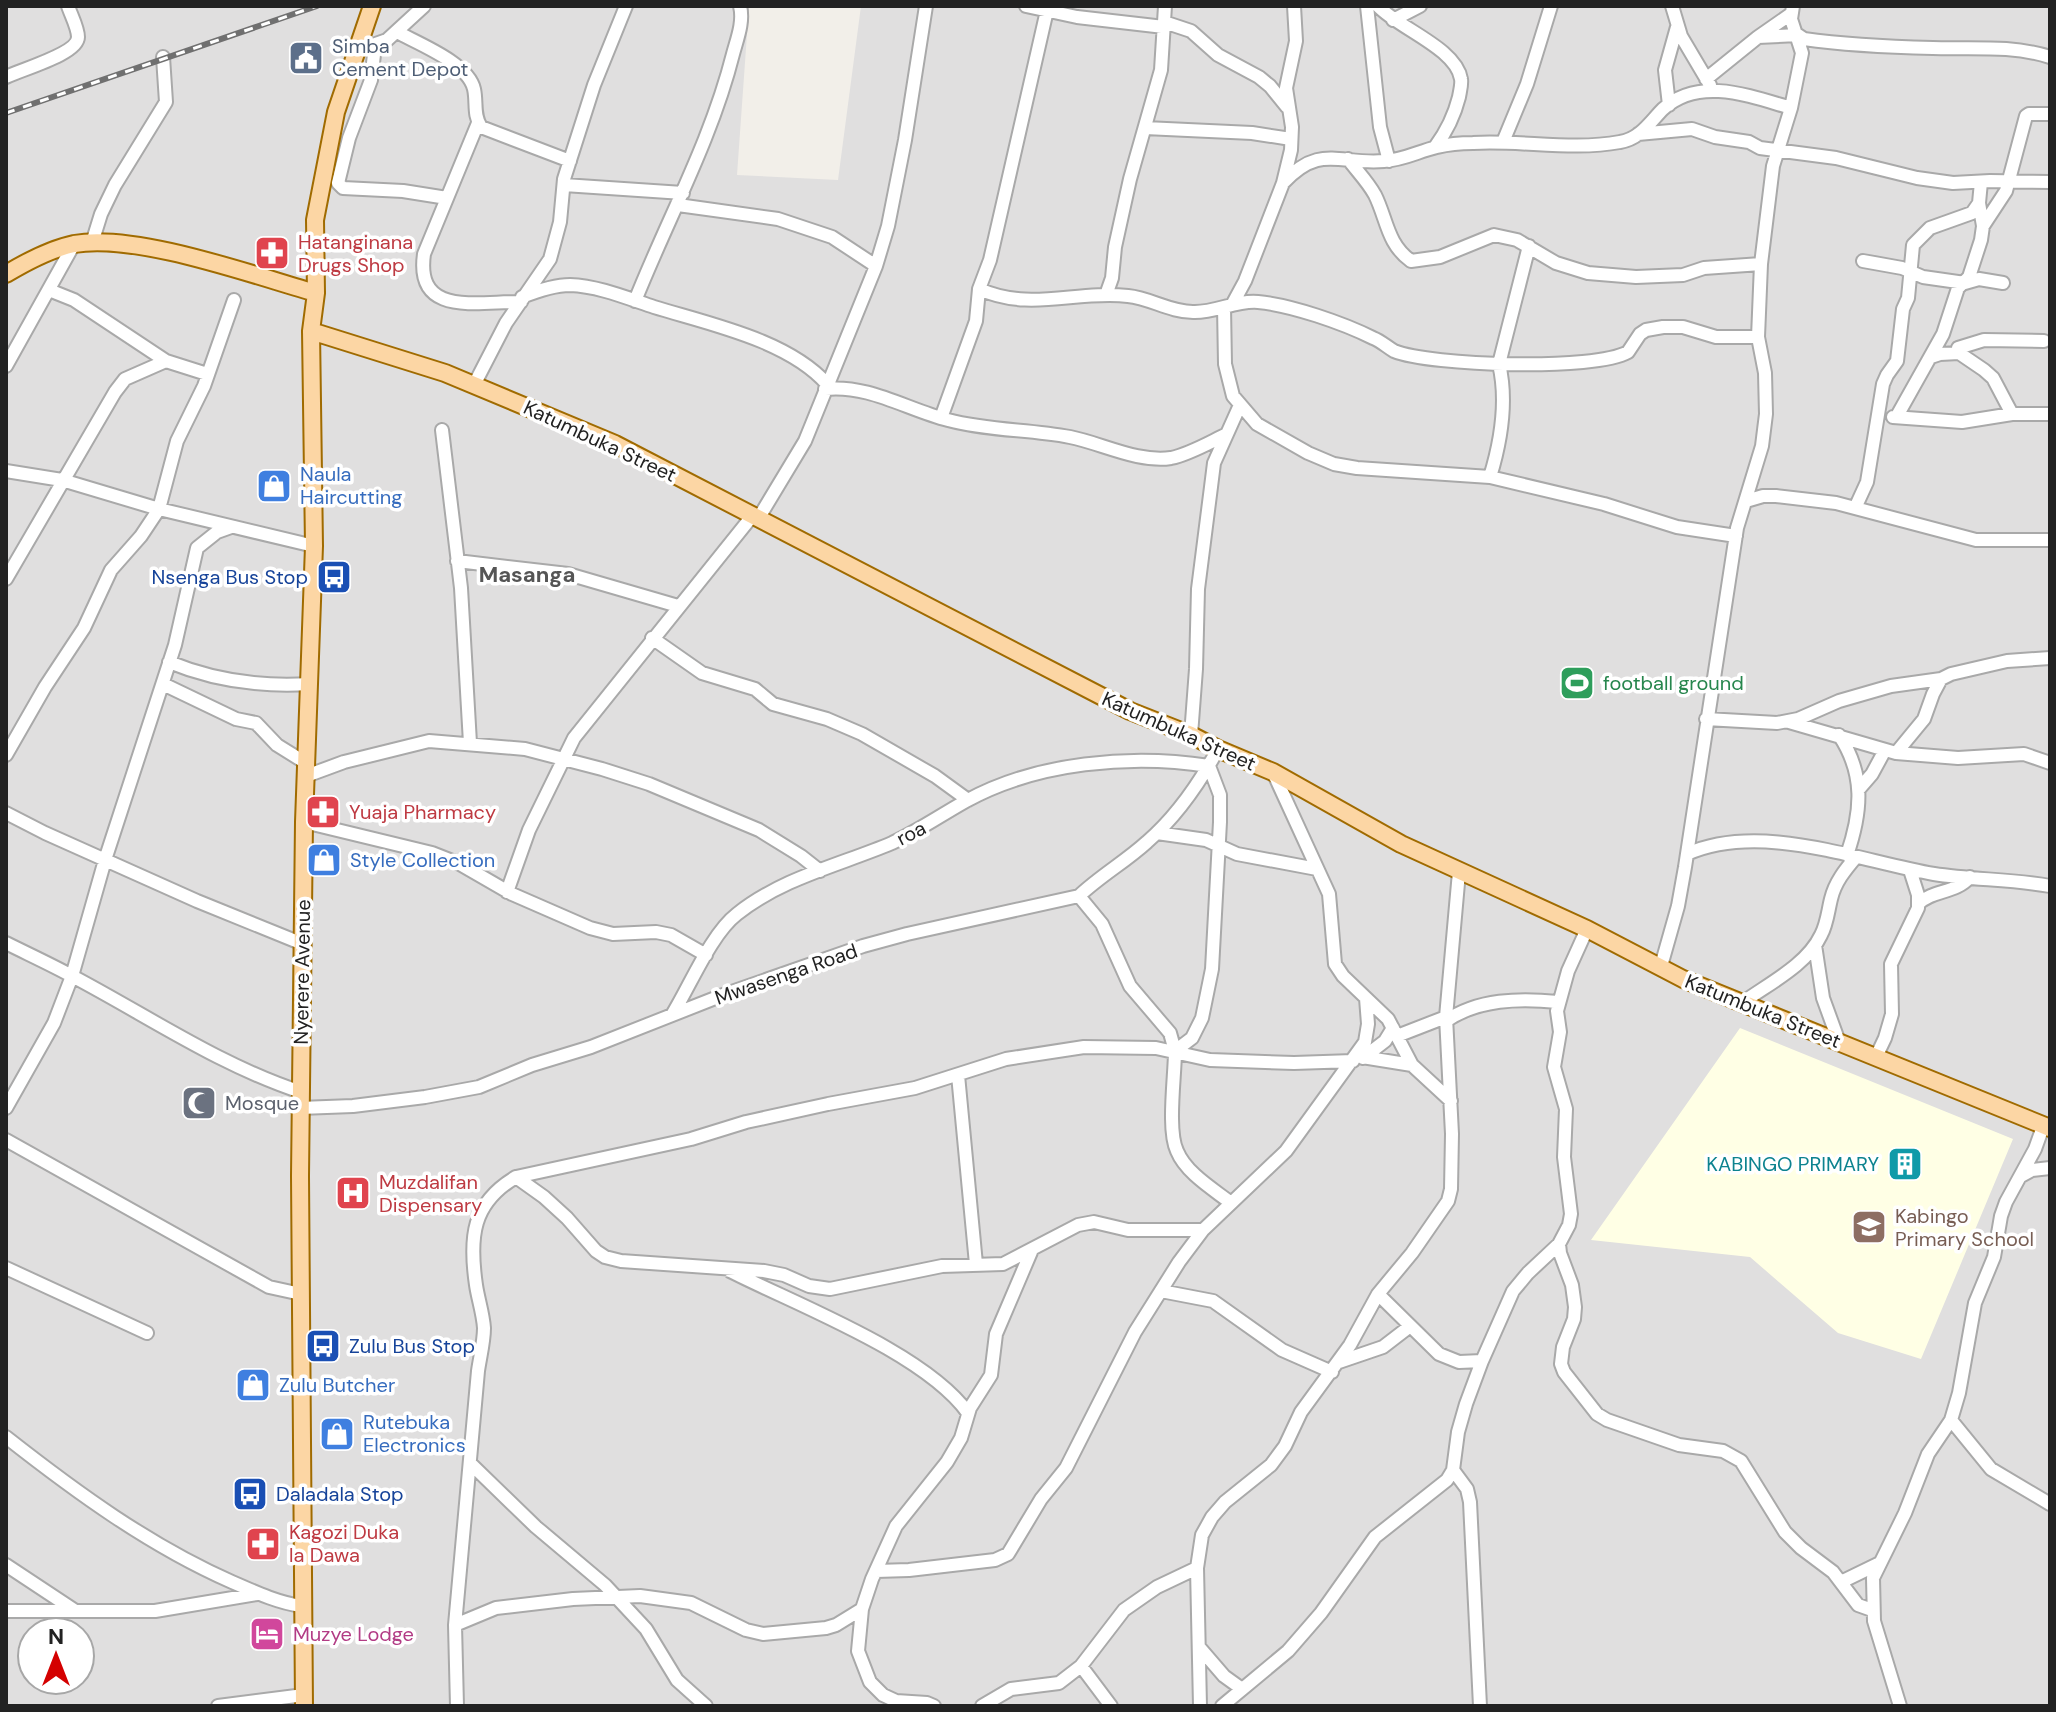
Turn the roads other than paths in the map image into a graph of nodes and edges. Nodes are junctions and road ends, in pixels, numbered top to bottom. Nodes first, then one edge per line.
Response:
1 (68, 6) edge
2 (372, 6) edge
3 (424, 6) edge
4 (626, 6) edge
5 (740, 6) edge
6 (926, 6) edge
7 (1026, 6) edge
8 (1165, 6) edge
9 (1294, 6) edge
10 (1367, 6) edge
11 (1378, 6) edge
12 (1420, 6) edge
13 (1551, 6) edge
14 (1672, 6) edge
15 (1047, 8) edge
16 (1792, 10) edge
17 (1392, 20) junction
18 (1164, 25) junction
19 (1677, 27) junction
20 (1369, 28) junction
21 (397, 32) junction
22 (1798, 35) junction
23 (1758, 37) junction
24 (358, 46) junction
25 (375, 46) junction
26 (1669, 50) junction
27 (163, 57) dead end
28 (2050, 57) edge
29 (1694, 59) junction
30 (6, 77) edge
31 (1706, 79) junction
32 (1713, 91) junction
33 (1669, 105) junction
34 (1791, 108) junction
35 (1288, 110) junction
36 (2050, 114) edge
37 (478, 123) junction
38 (1145, 128) junction
39 (1638, 134) junction
40 (1291, 139) junction
41 (1503, 142) junction
42 (1435, 147) junction
43 (1779, 151) junction
44 (1348, 159) junction
45 (570, 161) junction
46 (1389, 161) junction
47 (2008, 181) junction
48 (1981, 182) junction
49 (2050, 182) edge
50 (1283, 183) junction
51 (564, 185) junction
52 (447, 198) junction
53 (681, 199) junction
54 (1979, 203) junction
55 (1983, 226) junction
56 (92, 243) junction
57 (74, 244) junction
58 (1529, 246) junction
59 (1863, 261) dead end
60 (1761, 264) junction
61 (876, 266) junction
62 (1910, 273) junction
63 (6, 274) edge
64 (1965, 283) junction
65 (2003, 283) dead end
66 (979, 289) junction
67 (49, 290) junction
68 (316, 293) junction
69 (1106, 295) junction
70 (521, 299) junction
71 (234, 300) dead end
72 (635, 301) junction
73 (1228, 306) junction
74 (1948, 319) junction
75 (311, 331) junction
76 (1758, 337) junction
77 (2044, 341) dead end
78 (1959, 350) junction
79 (1931, 357) junction
80 (166, 361) junction
81 (1499, 364) junction
82 (6, 366) edge
83 (207, 374) junction
84 (474, 385) junction
85 (826, 386) junction
86 (1240, 405) junction
87 (2012, 414) junction
88 (2050, 414) edge
89 (1897, 416) junction
90 (941, 418) junction
91 (1878, 418) junction
92 (442, 430) dead end
93 (1227, 434) junction
94 (6, 471) edge
95 (1490, 477) junction
96 (62, 480) junction
97 (1746, 501) junction
98 (1856, 506) junction
99 (159, 509) junction
100 (755, 517) junction
101 (231, 527) junction
102 (1736, 536) junction
103 (2050, 540) edge
104 (314, 546) junction
105 (457, 561) junction
106 (6, 579) edge
107 (678, 606) junction
108 (652, 638) junction
109 (2050, 658) edge
110 (169, 662) junction
111 (1941, 679) junction
112 (163, 684) junction
113 (309, 684) junction
114 (1706, 719) junction
115 (1786, 721) junction
116 (1191, 735) junction
117 (1839, 735) junction
118 (470, 743) junction
119 (1218, 749) junction
120 (1890, 751) junction
121 (6, 755) edge
122 (564, 758) junction
123 (2050, 763) edge
124 (1209, 766) junction
125 (306, 769) junction
126 (1273, 772) junction
127 (1859, 789) junction
128 (968, 800) junction
129 (6, 813) edge
130 (304, 822) junction
131 (1157, 833) junction
132 (1219, 846) junction
133 (1687, 854) junction
134 (1851, 856) junction
135 (105, 860) junction
136 (1317, 869) junction
137 (1910, 870) junction
138 (820, 871) junction
139 (1459, 872) junction
140 (1970, 877) junction
141 (2050, 886) edge
142 (507, 892) junction
143 (1079, 896) junction
144 (1918, 904) junction
145 (1587, 929) junction
146 (6, 943) edge
147 (303, 944) junction
148 (1815, 945) junction
149 (706, 955) junction
150 (1661, 966) junction
151 (72, 976) junction
152 (1366, 998) junction
153 (1558, 1002) junction
154 (1742, 1003) junction
155 (672, 1015) junction
156 (1446, 1019) junction
157 (1395, 1032) junction
158 (1839, 1042) junction
159 (1175, 1051) junction
160 (1876, 1057) junction
161 (1357, 1058) junction
162 (1412, 1065) junction
163 (958, 1075) junction
164 (300, 1100) junction
165 (1451, 1101) junction
166 (6, 1108) edge
167 (2047, 1126) edge
168 (6, 1140) edge
169 (2050, 1168) edge
170 (2021, 1176) junction
171 (516, 1177) junction
172 (1231, 1203) junction
173 (1203, 1230) junction
174 (1559, 1244) junction
175 (1033, 1249) junction
176 (976, 1264) junction
177 (6, 1268) edge
178 (727, 1269) junction
179 (1161, 1291) junction
180 (301, 1294) junction
181 (1378, 1294) junction
182 (1409, 1327) junction
183 (147, 1333) dead end
184 (1482, 1361) junction
185 (1336, 1367) junction
186 (968, 1413) junction
187 (1951, 1420) junction
188 (6, 1437) edge
189 (471, 1464) junction
190 (1453, 1470) junction
191 (2050, 1503) edge
192 (1878, 1564) junction
193 (6, 1565) edge
194 (1197, 1568) junction
195 (876, 1571) junction
196 (1841, 1582) junction
197 (258, 1594) junction
198 (617, 1598) junction
199 (301, 1606) junction
200 (862, 1609) junction
201 (74, 1610) junction
202 (1872, 1610) junction
203 (6, 1611) edge
204 (455, 1625) junction
205 (1199, 1647) junction
206 (1081, 1666) junction
207 (1242, 1689) junction
208 (304, 1700) edge
209 (912, 1704) edge
210 (1901, 1705) edge
211 (218, 1706) edge
212 (457, 1706) edge
213 (706, 1706) edge
214 (934, 1706) edge
215 (982, 1706) edge
216 (1111, 1706) edge
217 (1200, 1706) edge
218 (1222, 1706) edge
219 (1480, 1706) edge

1 - 30 street
2 - 24 main road, Nyerere Avenue
3 - 21 street
4 - 45 street
5 - 53 street
6 - 61 street
7 - 15 street
8 - 18 street
9 - 35 street
10 - 20 street
11 - 17 street
12 - 17 street
13 - 41 street
14 - 19 street
15 - 18 street
15 - 66 street
16 - 22 street
16 - 23 street
17 - 20 street
17 - 42 street
18 - 35 street
18 - 38 street
19 - 26 street
19 - 29 street
20 - 46 street
21 - 25 street
21 - 37 street
22 - 23 street
22 - 28 street
22 - 34 street
23 - 31 street
24 - 25 street
24 - 68 main road, Nyerere Avenue
25 - 52 street
26 - 29 street
26 - 33 street
27 - 56 street
29 - 31 street
31 - 32 street
32 - 33 street
32 - 34 street
33 - 39 street
34 - 43 street
35 - 40 street
36 - 47 street
37 - 45 street
37 - 52 street
38 - 40 street
38 - 69 street
39 - 41 street
39 - 43 street
40 - 50 street
41 - 42 street
42 - 46 street
43 - 48 street
43 - 60 street
44 - 46 street
44 - 50 street
44 - 58 street
45 - 51 street
47 - 48 street
47 - 49 street
47 - 55 street
48 - 54 street
50 - 73 street
51 - 53 street
51 - 70 street
52 - 70 street
53 - 61 street
53 - 72 street
54 - 55 street
54 - 62 street
55 - 64 street
56 - 57 main road
56 - 68 main road
57 - 63 main road
57 - 67 street
58 - 60 street
58 - 81 street
59 - 62 street
60 - 76 street
61 - 85 street
62 - 64 street
62 - 91 street
64 - 65 street
64 - 74 street
66 - 69 street
66 - 90 street
67 - 80 street
67 - 82 street
68 - 75 main road, Nyerere Avenue
69 - 73 street
70 - 72 street
70 - 84 street
71 - 83 street
72 - 85 street
73 - 81 street
73 - 86 street
74 - 78 street
74 - 79 street
75 - 84 main road, Katumbuka Street
75 - 104 main road, Nyerere Avenue
76 - 81 street
76 - 97 street
77 - 78 street
78 - 79 street
78 - 87 street
79 - 89 street
80 - 83 street
80 - 96 street
81 - 95 street
83 - 99 street
84 - 100 main road, Katumbuka Street
85 - 90 street
85 - 100 street
86 - 93 street
86 - 95 street
87 - 88 street
87 - 89 street
89 - 91 street
90 - 93 street
91 - 98 street
92 - 105 street
93 - 116 street
94 - 96 street
95 - 102 street
96 - 99 street
96 - 106 street
97 - 98 street
97 - 102 street
98 - 103 street
99 - 101 street
99 - 121 street
100 - 107 street
100 - 116 main road, Katumbuka Street
101 - 104 street
101 - 110 street
102 - 114 street
104 - 113 main road, Nyerere Avenue
105 - 107 street
105 - 118 street
107 - 108 street
108 - 122 street
108 - 128 street
109 - 111 street
110 - 112 street
110 - 113 street
111 - 115 street
111 - 120 street
112 - 125 street
112 - 135 street
113 - 125 main road, Nyerere Avenue
114 - 115 street
114 - 133 street
115 - 117 street
116 - 119 main road, Katumbuka Street
117 - 120 street
117 - 127 street
118 - 122 street
118 - 125 street
119 - 124 street, Mwasenga Road
119 - 126 main road, Katumbuka Street
120 - 123 street
120 - 127 street
122 - 138 street
122 - 142 street
124 - 128 street, roa
124 - 131 street, Mwasenga Road
124 - 132 street
125 - 130 main road, Nyerere Avenue
126 - 136 street
126 - 139 main road, Katumbuka Street
127 - 134 street
128 - 138 street, roa
129 - 135 street
130 - 142 street
130 - 147 main road, Nyerere Avenue
131 - 132 street
131 - 143 street, Mwasenga Road
132 - 136 street
132 - 159 street
133 - 134 street
133 - 150 street
134 - 137 street
134 - 148 street
135 - 147 street
135 - 151 street
136 - 152 street
137 - 140 street
137 - 144 street
138 - 149 street, roa
139 - 145 main road, Katumbuka Street
139 - 156 street
140 - 141 street
140 - 144 street
142 - 149 street
143 - 155 street, Mwasenga Road
143 - 159 street
144 - 160 street
145 - 150 main road, Katumbuka Street
145 - 153 street
146 - 151 street
147 - 164 main road, Nyerere Avenue
148 - 154 street
148 - 158 street
149 - 155 street, roa
150 - 154 main road, Katumbuka Street
151 - 164 street
151 - 166 street
152 - 157 street
152 - 161 street
153 - 156 street
153 - 174 street
154 - 158 main road, Katumbuka Street
155 - 164 street, Mwasenga Road
156 - 157 street
156 - 165 street
157 - 161 street
157 - 162 street
158 - 160 main road, Katumbuka Street
159 - 161 street
159 - 163 street
159 - 172 street
160 - 167 main road, Katumbuka Street
161 - 162 street
161 - 172 street
162 - 165 street
163 - 171 street
163 - 176 street
164 - 180 main road, Nyerere Avenue
165 - 181 street
167 - 170 street
168 - 180 street
169 - 170 street
170 - 187 street
171 - 178 street
171 - 189 street
172 - 173 street
173 - 175 street
173 - 179 street
174 - 184 street
174 - 196 street
175 - 176 street
175 - 186 street
176 - 178 street
177 - 183 street
178 - 186 street
179 - 185 street
179 - 195 street
180 - 199 main road, Nyerere Avenue
181 - 182 street
181 - 185 street
182 - 184 street
182 - 185 street
184 - 190 street
185 - 194 street
186 - 195 street
187 - 191 street
187 - 192 street
188 - 197 street
189 - 198 street
189 - 204 street
190 - 207 street
190 - 219 street
192 - 196 street
192 - 202 street
193 - 201 street
194 - 205 street
194 - 206 street
195 - 200 street
196 - 202 street
197 - 199 street
197 - 201 street
198 - 200 street
198 - 204 street
198 - 213 street
199 - 208 main road, Nyerere Avenue
200 - 209 street
201 - 203 street
202 - 210 street
204 - 212 street
205 - 207 street
205 - 217 street
206 - 215 street
206 - 216 street
207 - 218 street
208 - 211 street
209 - 214 street

